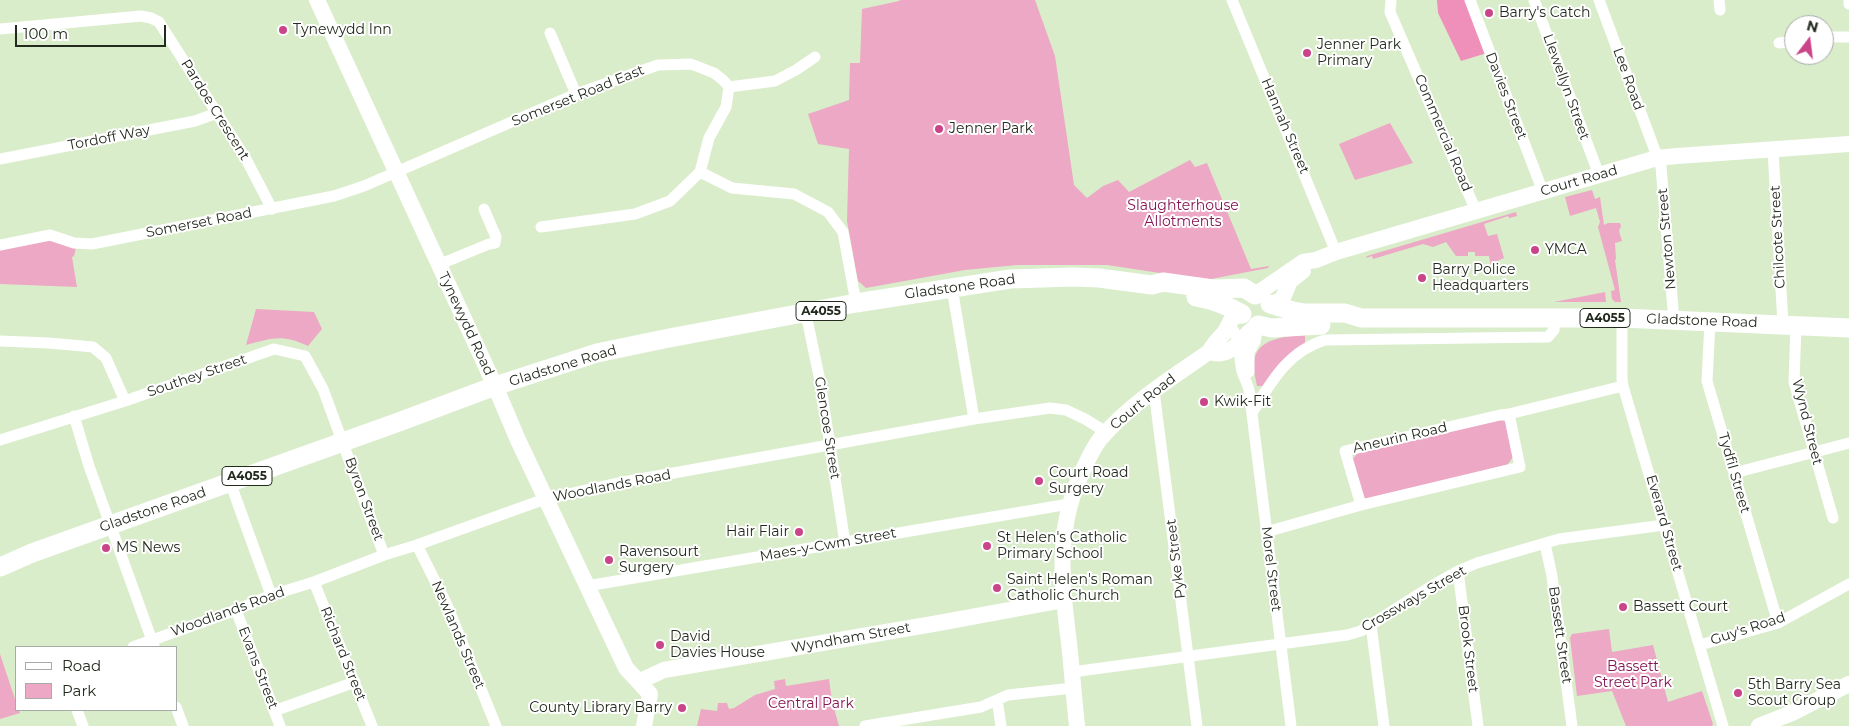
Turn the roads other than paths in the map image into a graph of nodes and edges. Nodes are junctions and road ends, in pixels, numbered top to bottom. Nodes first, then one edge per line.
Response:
1 (316, 0) edge
2 (1232, 0) edge
3 (1391, 0) edge
4 (1470, 0) edge
5 (1534, 0) edge
6 (1599, 0) edge
7 (1849, 0) edge
8 (1849, 4) edge
9 (0, 29) edge
10 (550, 33) dead end
11 (1834, 37) edge
12 (1849, 37) edge
13 (1784, 42) edge
14 (1779, 43) dead end
15 (815, 57) dead end
16 (729, 88) junction
17 (576, 94) junction
18 (217, 112) junction
19 (1849, 144) edge
20 (1773, 150) junction
21 (1657, 158) junction
22 (0, 159) edge
23 (396, 172) junction
24 (700, 172) junction
25 (1599, 175) junction
26 (1543, 192) junction
27 (272, 209) junction
28 (484, 209) dead end
29 (1476, 211) junction
30 (541, 227) dead end
31 (0, 245) edge
32 (1336, 252) junction
33 (438, 265) junction
34 (1152, 285) junction
35 (952, 288) junction
36 (1263, 299) junction
37 (856, 303) junction
38 (806, 314) junction
39 (1556, 317) junction
40 (1361, 318) junction
41 (1622, 318) junction
42 (1235, 320) junction
43 (1674, 321) junction
44 (1710, 322) junction
45 (1789, 324) junction
46 (1258, 325) junction
47 (1849, 328) edge
48 (0, 342) edge
49 (1238, 343) junction
50 (1209, 352) junction
51 (1246, 378) junction
52 (495, 386) junction
53 (1624, 386) junction
54 (1154, 391) junction
55 (126, 401) junction
56 (1252, 413) junction
57 (1509, 414) junction
58 (74, 416) junction
59 (974, 419) junction
60 (1106, 432) junction
61 (0, 440) edge
62 (344, 442) junction
63 (1849, 443) edge
64 (829, 446) junction
65 (1814, 451) junction
66 (1734, 473) junction
67 (230, 482) junction
68 (545, 499) junction
69 (1069, 504) junction
70 (1361, 505) junction
71 (1833, 518) dead end
72 (111, 524) junction
73 (1664, 525) junction
74 (1266, 532) junction
75 (845, 543) junction
76 (1545, 544) junction
77 (417, 545) junction
78 (384, 555) junction
79 (0, 567) edge
80 (1458, 571) junction
81 (314, 582) junction
82 (1849, 584) edge
83 (587, 586) junction
84 (271, 595) junction
85 (1064, 600) junction
86 (236, 610) junction
87 (1778, 623) junction
88 (1371, 625) junction
89 (153, 644) edge
90 (1281, 644) junction
91 (1700, 645) junction
92 (140, 646) edge
93 (1188, 656) junction
94 (1072, 672) junction
95 (640, 681) junction
96 (355, 682) junction
97 (1073, 688) junction
98 (1848, 689) edge
99 (995, 701) junction
100 (78, 711) edge
101 (177, 711) edge
102 (274, 711) junction
103 (83, 726) edge
104 (183, 726) edge
105 (280, 726) edge
106 (372, 726) edge
107 (496, 726) edge
108 (644, 726) edge
109 (865, 726) edge
110 (1001, 726) edge
111 (1077, 726) edge
112 (1197, 726) edge
113 (1291, 726) edge
114 (1384, 726) edge
115 (1478, 726) edge
116 (1572, 726) edge
117 (1722, 726) edge
118 (1762, 726) edge

1 - 23 street, Tynewydd Road
2 - 32 street, Hannah Street
3 - 29 street, Commercial Road
4 - 26 street, Davies Street
5 - 25 street, Llewellyn Street
6 - 21 street, Lee Road
7 - 8 street
9 - 18 street, Pardoe Crescent
10 - 17 street
11 - 12 street
13 - 14 street
15 - 16 street
16 - 17 street, Somerset Road East
16 - 24 street
17 - 23 street, Somerset Road East
18 - 22 street, Tordoff Way
18 - 27 street, Pardoe Crescent
19 - 20 street, Court Road
20 - 21 street, Court Road
20 - 45 street, Chilcote Street
21 - 25 street, Court Road
21 - 43 street, Newton Street
23 - 27 street, Somerset Road
23 - 33 street, Tynewydd Road
24 - 30 street
24 - 37 street
25 - 26 street, Court Road
26 - 29 street, Court Road
27 - 31 street, Somerset Road
28 - 33 street
29 - 32 street, Court Road
32 - 36 street, Court Road
33 - 52 street, Tynewydd Road
34 - 35 main road, Gladstone Road / A4055
34 - 36 main road, Gladstone Road / A4055
34 - 42 main road, Gladstone Road / A4055
35 - 37 main road, Gladstone Road / A4055
35 - 59 street
36 - 40 main road, Gladstone Road / A4055
36 - 42 main road, Court Road
36 - 46 main road, Court Road
37 - 38 main road, Gladstone Road / A4055
38 - 52 main road, Gladstone Road / A4055
38 - 64 street, Glencoe Street
39 - 40 main road, Gladstone Road / A4055
39 - 41 main road, Gladstone Road / A4055
39 - 56 street
40 - 46 main road, Gladstone Road / A4055
41 - 43 main road, Gladstone Road / A4055
41 - 53 street, Everard Street
42 - 46 main road
42 - 49 street, Morel Street
42 - 50 street, Court Road
43 - 44 main road, Gladstone Road / A4055
44 - 45 main road, Gladstone Road / A4055
44 - 66 street, Tydfil Street
45 - 47 main road, Gladstone Road / A4055
45 - 65 street, Wynd Street
46 - 49 street, Court Road
46 - 51 street, Morel Street
48 - 55 street
49 - 50 street, Court Road
49 - 51 street, Morel Street
50 - 54 street, Court Road
51 - 56 street, Morel Street
52 - 62 main road, Gladstone Road / A4055
52 - 68 street, Tynewydd Road
53 - 57 street, Aneurin Road
53 - 73 street, Everard Street
54 - 60 street, Court Road
54 - 93 street, Pyke Street
55 - 58 street, Southey Street
55 - 62 street, Southey Street
56 - 74 street, Morel Street
57 - 70 street
57 - 70 street, Aneurin Road
58 - 61 street, Southey Street
58 - 72 street
59 - 60 street, Woodlands Road
59 - 64 street, Woodlands Road
60 - 69 street, Court Road
62 - 67 main road, Gladstone Road / A4055
62 - 78 street, Byron Street
63 - 65 street
64 - 68 street, Woodlands Road
64 - 75 street, Glencoe Street
65 - 66 street
65 - 71 street, Wynd Street
66 - 87 street, Tydfil Street
67 - 72 main road, Gladstone Road / A4055
67 - 84 street
68 - 77 street, Woodlands Road
68 - 83 street, Tynewydd Road
69 - 75 street, Maes-y-Cwm Street
69 - 85 street, Court Road
70 - 74 street
72 - 79 main road, Gladstone Road / A4055
72 - 89 street
73 - 76 street, Crossways Street
73 - 91 street, Everard Street
74 - 90 street, Morel Street
75 - 83 street, Maes-y-Cwm Street
76 - 80 street, Crossways Street
76 - 116 street, Bassett Street
77 - 78 street, Woodlands Road
77 - 107 street, Newlands Street
78 - 81 street, Woodlands Road
80 - 88 street, Crossways Street
80 - 115 street, Brook Street
81 - 84 street, Woodlands Road
81 - 96 street, Richard Street
82 - 87 street, Guy's Road
83 - 95 street, Tynewydd Road
84 - 86 street, Woodlands Road
85 - 94 street, Court Road
85 - 95 street, Wyndham Street
86 - 89 street, Woodlands Road
86 - 102 street, Evans Street
87 - 91 street, Guy's Road
88 - 90 street, Crossways Street
88 - 114 street
89 - 92 street, Woodlands Road
90 - 93 street, Crossways Street
90 - 113 street, Morel Street
91 - 117 street, Everard Street
93 - 94 street, Crossways Street
93 - 112 street, Pyke Street
94 - 97 street, Court Road
95 - 108 street, Tynewydd Road
96 - 102 street
96 - 106 street, Richard Street
97 - 99 street
97 - 111 street, Court Road
98 - 118 street
99 - 109 street
99 - 110 street
100 - 103 street
101 - 104 street
102 - 105 street, Evans Street

